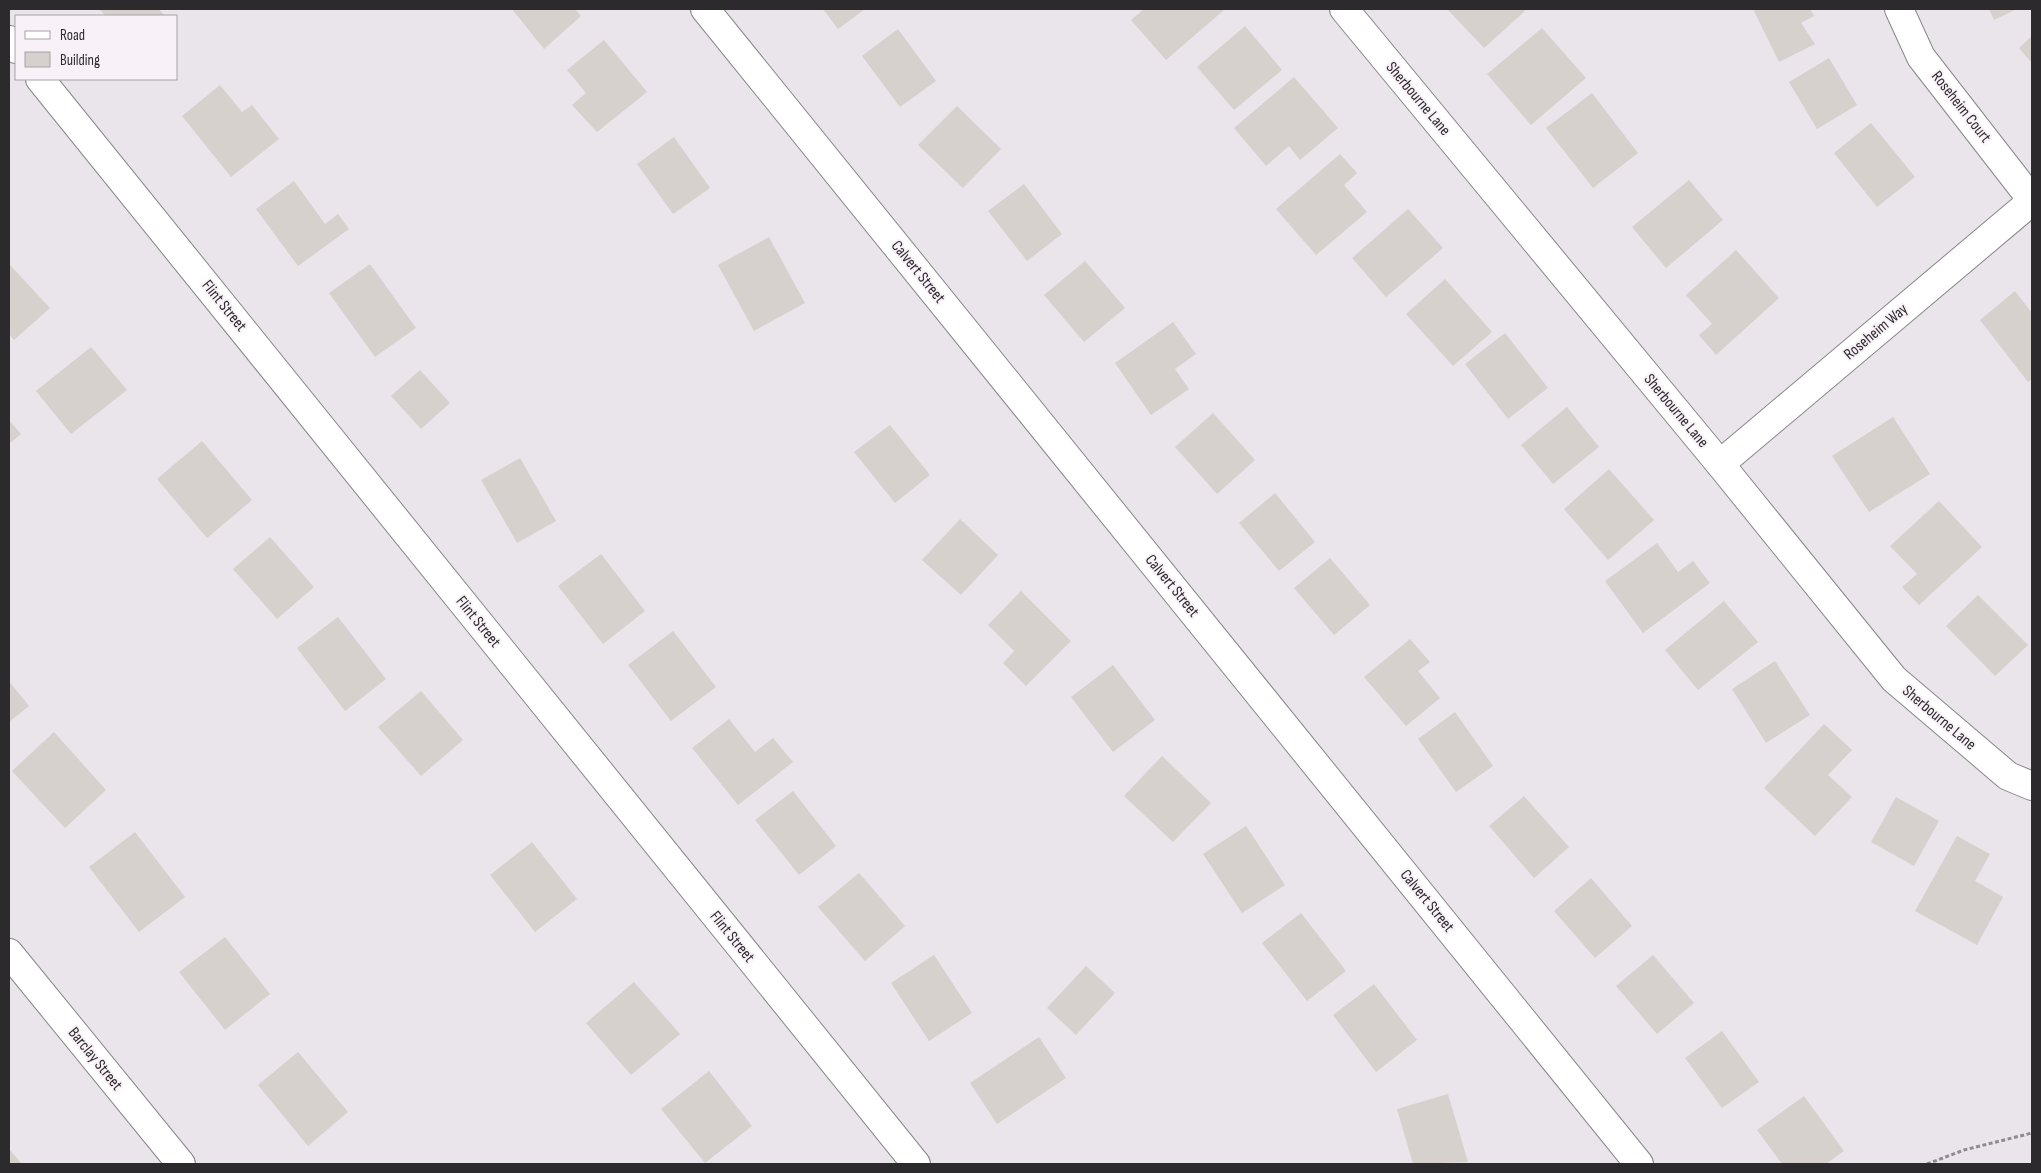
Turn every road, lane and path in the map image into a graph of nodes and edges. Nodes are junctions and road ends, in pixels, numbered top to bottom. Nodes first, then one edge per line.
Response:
1 (705, 9) edge
2 (1344, 9) edge
3 (1899, 9) edge
4 (41, 80) edge
5 (2032, 200) edge
6 (1720, 464) junction
7 (2032, 786) edge
8 (9, 953) edge
9 (2032, 1133) edge
10 (181, 1164) edge
11 (916, 1164) edge
12 (1640, 1164) edge
13 (1927, 1164) edge

1 - 12 street, Calvert Street
2 - 6 street, Sherbourne Lane
3 - 5 street, Roseheim Court
4 - 11 street, Flint Street
5 - 6 street, Roseheim Way
6 - 7 street, Sherbourne Lane
8 - 10 street, Barclay Street
9 - 13 path

